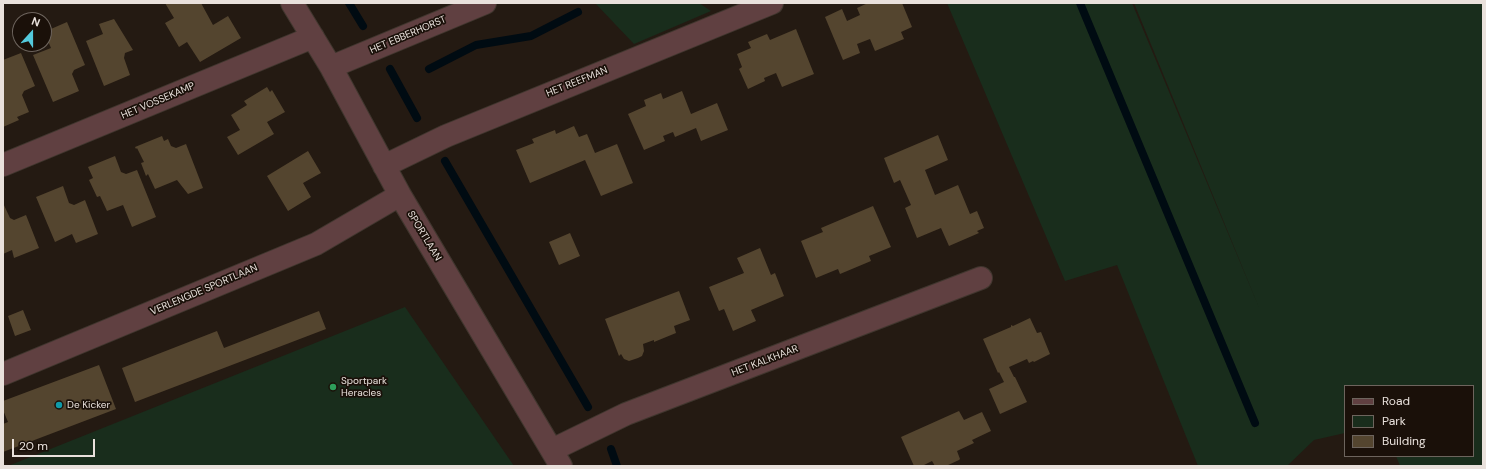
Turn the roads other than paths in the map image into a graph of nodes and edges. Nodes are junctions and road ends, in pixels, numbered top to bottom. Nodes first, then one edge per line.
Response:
1 (292, 3) edge
2 (485, 3) edge
3 (772, 3) edge
4 (312, 37) junction
5 (331, 67) junction
6 (3, 165) edge
7 (384, 166) junction
8 (400, 195) junction
9 (981, 278) dead end
10 (3, 374) edge
11 (557, 458) edge

1 - 4 street, SPORTLAAN
2 - 5 street, HET EBBERHORST
3 - 7 street, HET REEFMAN
4 - 5 street, SPORTLAAN
4 - 6 street, HET VOSSEKAMP
5 - 7 street, SPORTLAAN
7 - 8 street, SPORTLAAN
8 - 10 street, VERLENGDE SPORTLAAN
8 - 11 street, SPORTLAAN
9 - 11 street, HET KALKHAAR

